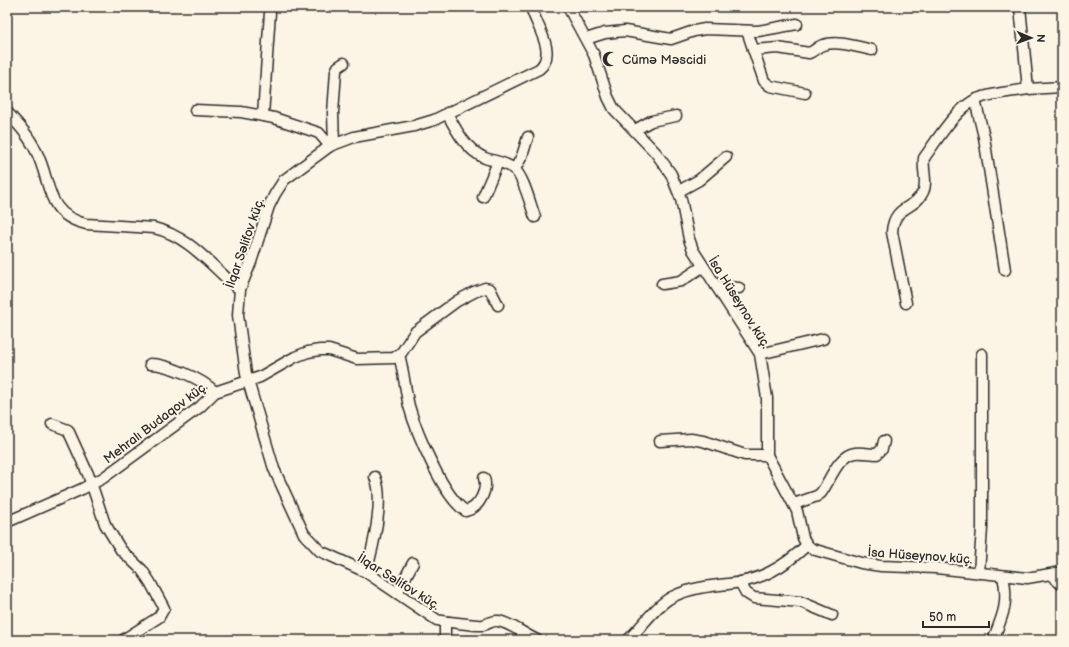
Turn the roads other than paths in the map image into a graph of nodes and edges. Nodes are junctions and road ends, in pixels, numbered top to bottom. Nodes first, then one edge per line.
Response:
1 (531, 7) edge
2 (568, 7) edge
3 (1020, 7) edge
4 (270, 12) dead end
5 (797, 24) dead end
6 (747, 30) junction
7 (586, 39) junction
8 (753, 50) junction
9 (872, 50) dead end
10 (344, 63) dead end
11 (1062, 87) edge
12 (1028, 89) junction
13 (805, 93) dead end
14 (975, 100) junction
15 (195, 110) dead end
16 (7, 112) edge
17 (447, 114) junction
18 (263, 116) junction
19 (676, 116) dead end
20 (635, 130) junction
21 (528, 137) dead end
22 (332, 145) junction
23 (726, 157) dead end
24 (498, 162) junction
25 (515, 169) junction
26 (679, 191) junction
27 (483, 197) dead end
28 (535, 217) dead end
29 (702, 267) junction
30 (1005, 270) dead end
31 (662, 284) dead end
32 (716, 286) junction
33 (739, 288) dead end
34 (240, 289) junction
35 (906, 303) dead end
36 (498, 306) dead end
37 (823, 339) dead end
38 (760, 354) junction
39 (982, 354) dead end
40 (399, 355) junction
41 (150, 364) dead end
42 (248, 382) junction
43 (215, 392) junction
44 (52, 424) dead end
45 (660, 441) dead end
46 (884, 441) dead end
47 (767, 455) junction
48 (375, 477) dead end
49 (484, 478) dead end
50 (92, 485) junction
51 (794, 504) junction
52 (7, 522) edge
53 (807, 545) junction
54 (413, 563) dead end
55 (366, 572) junction
56 (1062, 572) edge
57 (980, 573) junction
58 (1051, 575) junction
59 (1003, 576) junction
60 (740, 582) junction
61 (1062, 585) edge
62 (397, 592) junction
63 (832, 615) dead end
64 (444, 623) junction
65 (122, 640) edge
66 (445, 640) edge
67 (537, 640) edge
68 (628, 640) edge
69 (993, 640) edge

1 - 17 street, İlqar Səlifov küç.
2 - 7 street, İsa Hüseynov küç.
3 - 12 street
4 - 18 street
5 - 6 street
6 - 7 street
6 - 8 street
7 - 20 street, İsa Hüseynov küç.
8 - 9 street
8 - 13 street
10 - 22 street
11 - 12 street
12 - 14 street
14 - 30 street
14 - 35 street
15 - 18 street
16 - 34 street
17 - 22 street, İlqar Səlifov küç.
17 - 24 street
18 - 22 street
19 - 20 street
20 - 26 street, İsa Hüseynov küç.
21 - 25 street
22 - 34 street, İlqar Səlifov küç.
23 - 26 street
24 - 25 street
24 - 27 street
25 - 28 street
26 - 29 street, İsa Hüseynov küç.
29 - 31 street
29 - 32 street, İsa Hüseynov küç.
32 - 33 street
32 - 38 street, İsa Hüseynov küç.
34 - 42 street, İlqar Səlifov küç.
36 - 40 street
37 - 38 street
38 - 47 street, İsa Hüseynov küç.
39 - 57 street
40 - 42 street, Mehralı Budaqov küç.
40 - 49 street
41 - 43 street
42 - 43 street, Mehralı Budaqov küç.
42 - 55 street, İlqar Səlifov küç.
43 - 50 street, Mehralı Budaqov küç.
44 - 50 street
45 - 47 street
46 - 51 street
47 - 51 street, İsa Hüseynov küç.
48 - 55 street
50 - 52 street, Mehralı Budaqov küç.
50 - 65 street
51 - 53 street, İsa Hüseynov küç.
53 - 57 street, İsa Hüseynov küç.
53 - 60 street
54 - 62 street
55 - 62 street, İlqar Səlifov küç.
56 - 58 street, İsa Hüseynov küç.
57 - 59 street, İsa Hüseynov küç.
58 - 59 street, İsa Hüseynov küç.
58 - 61 street
59 - 69 street
60 - 63 street
60 - 68 street
62 - 64 street, İlqar Səlifov küç.
64 - 66 street
64 - 67 street, İlqar Səlifov küç.

